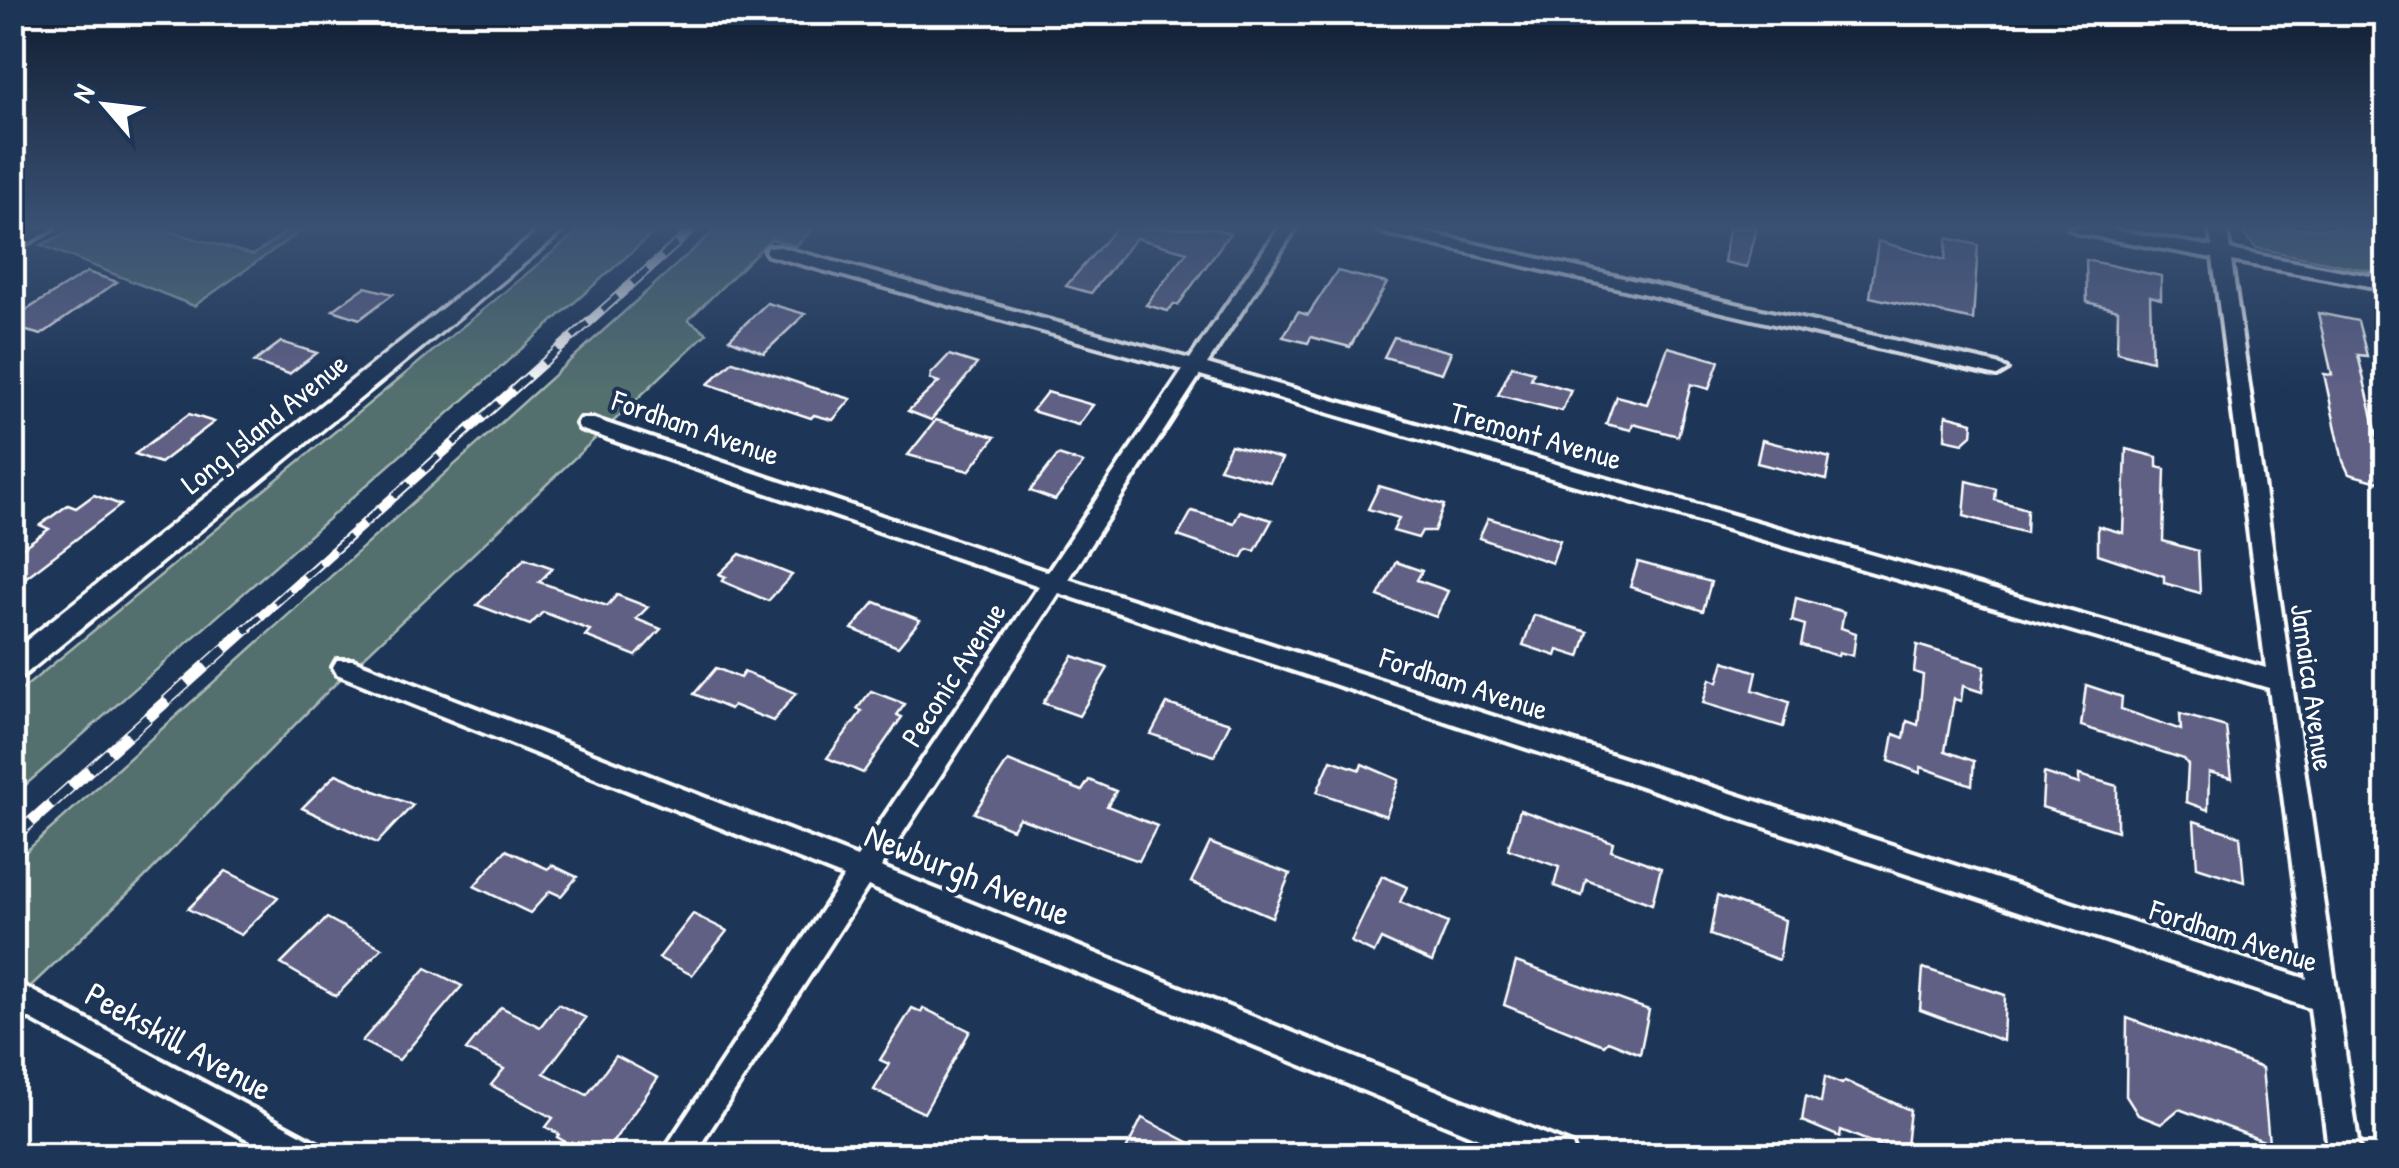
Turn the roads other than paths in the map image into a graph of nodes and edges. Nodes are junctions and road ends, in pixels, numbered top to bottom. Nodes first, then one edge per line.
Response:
1 (489, 283) edge
2 (885, 283) edge
3 (1251, 283) edge
4 (1619, 283) edge
5 (2225, 283) edge
6 (1194, 367) junction
7 (1997, 370) dead end
8 (586, 424) dead end
9 (1052, 582) junction
10 (346, 667) dead end
11 (12, 669) edge
12 (2280, 682) junction
13 (863, 872) junction
14 (12, 993) edge
15 (2323, 998) junction
16 (310, 1156) edge
17 (675, 1156) edge
18 (1561, 1156) edge
19 (2345, 1156) edge

1 - 11 street, Long Island Avenue
2 - 6 street, Tremont Avenue
3 - 6 street, Peconic Avenue
4 - 7 street
5 - 12 street, Jamaica Avenue
6 - 9 street, Peconic Avenue
6 - 12 street, Tremont Avenue
8 - 9 street, Fordham Avenue
9 - 13 street, Peconic Avenue
9 - 15 street, Fordham Avenue
10 - 13 street, Newburgh Avenue
12 - 15 street, Jamaica Avenue
13 - 17 street, Peconic Avenue
13 - 18 street, Newburgh Avenue
14 - 16 street, Peekskill Avenue
15 - 19 street, Jamaica Avenue

